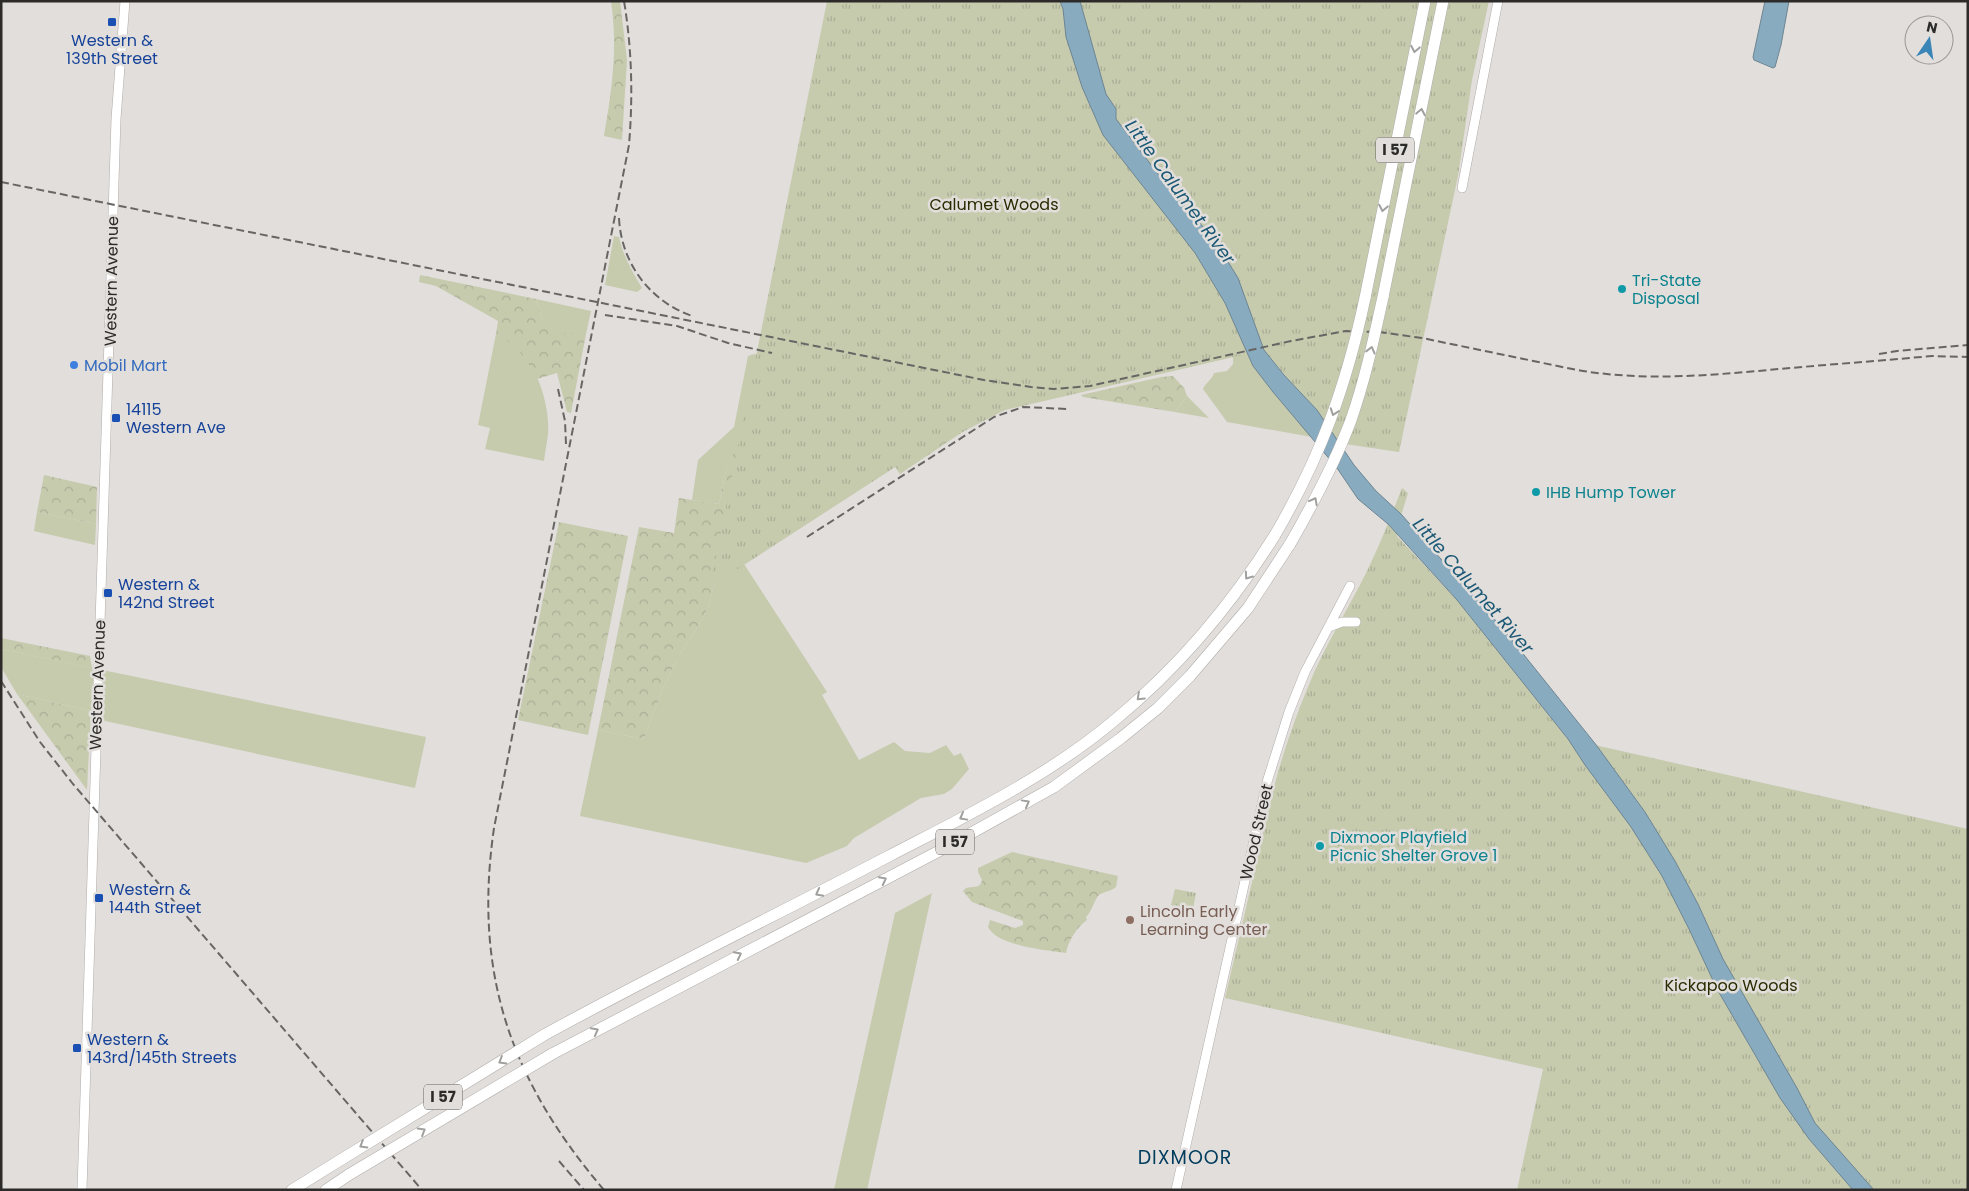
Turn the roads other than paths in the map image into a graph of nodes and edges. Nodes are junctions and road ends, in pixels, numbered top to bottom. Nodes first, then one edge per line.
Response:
1 (125, 1) edge
2 (1425, 1) edge
3 (1443, 1) edge
4 (1498, 1) edge
5 (1462, 188) dead end
6 (1350, 586) dead end
7 (1356, 622) dead end
8 (1329, 627) junction
9 (82, 1190) edge
10 (292, 1190) edge
11 (326, 1190) edge
12 (1176, 1190) edge

1 - 9 main road, Western Avenue
2 -> 10 highway, I 57, bridge
11 -> 3 highway, I 57, bridge
4 - 5 main road
6 - 8 main road, Wood Street
7 - 8 main road
8 - 12 main road, Wood Street

